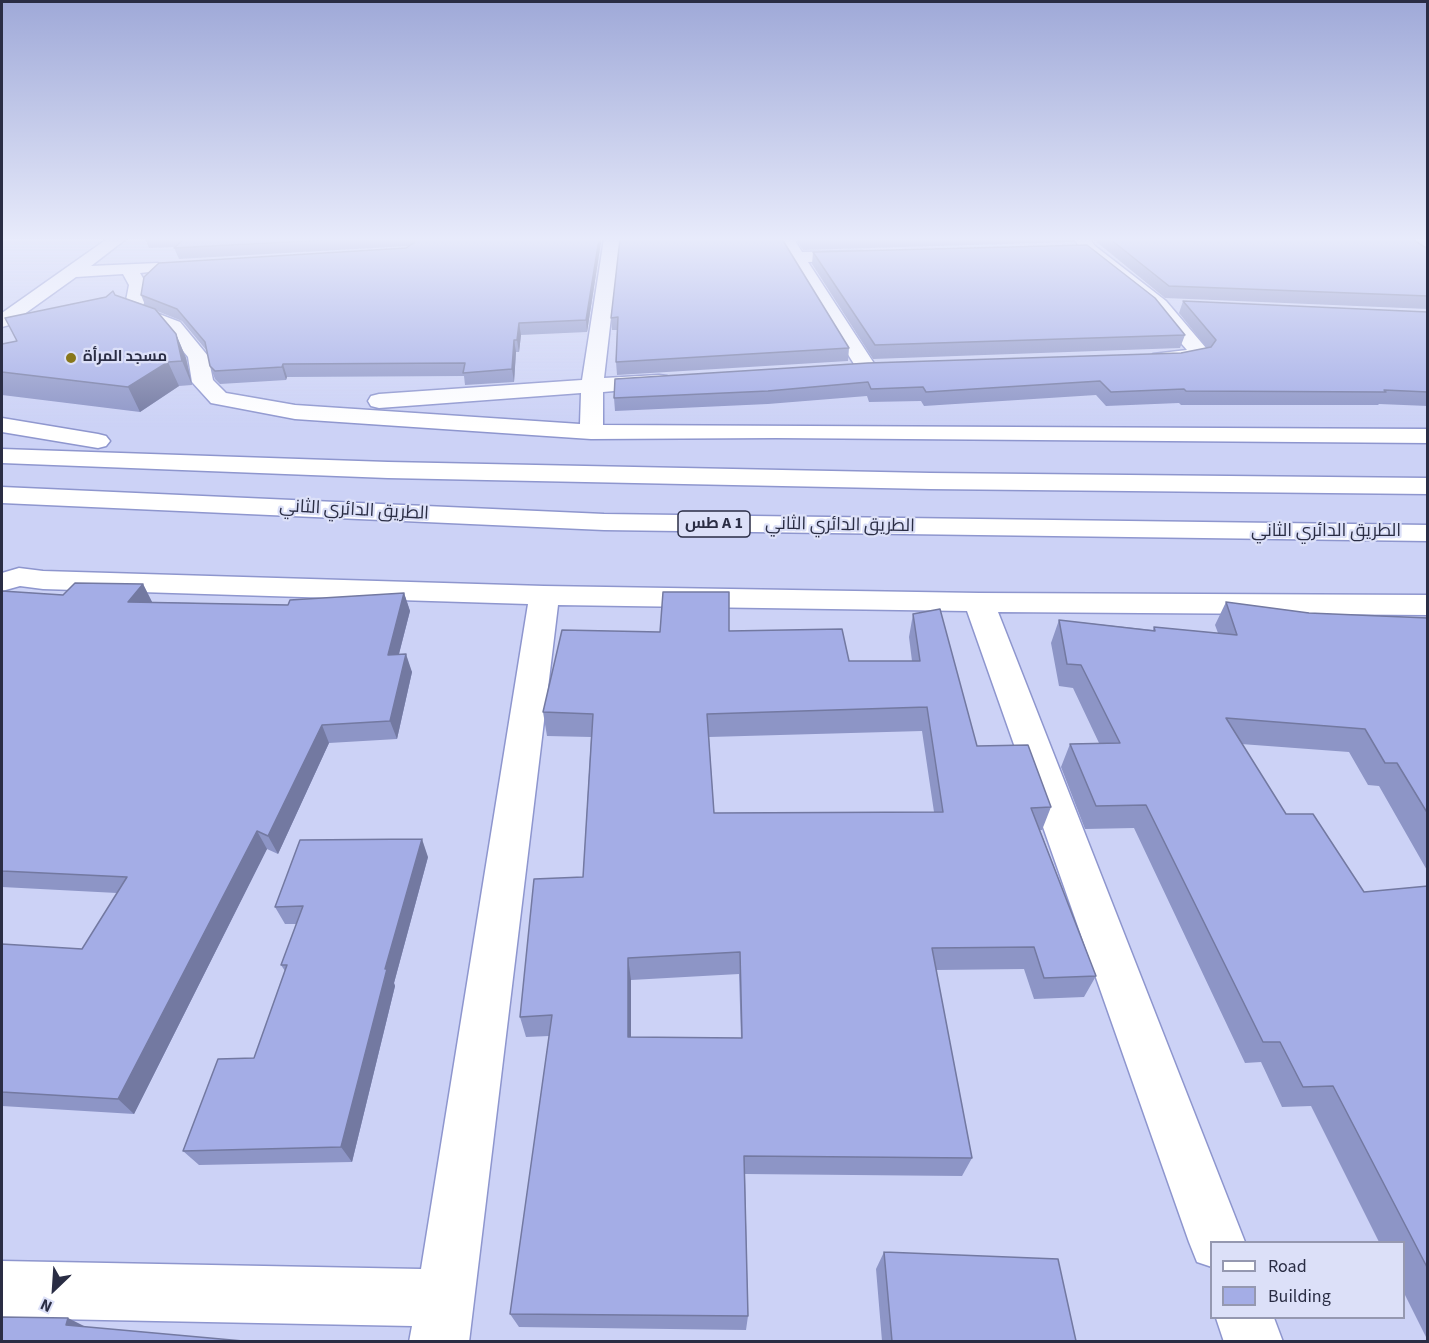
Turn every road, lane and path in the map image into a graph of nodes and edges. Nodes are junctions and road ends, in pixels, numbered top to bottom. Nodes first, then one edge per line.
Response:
1 (29, 302) edge
2 (135, 302) edge
3 (603, 302) edge
4 (824, 302) edge
5 (1155, 302) edge
6 (1159, 305) junction
7 (1182, 306) edge
8 (2, 321) edge
9 (1141, 359) edge
10 (866, 368) junction
11 (890, 368) edge
12 (843, 370) edge
13 (681, 379) edge
14 (592, 385) junction
15 (276, 408) junction
16 (2, 425) edge
17 (591, 432) junction
18 (1428, 436) edge
19 (2, 456) edge
20 (257, 465) junction
21 (1428, 486) edge
22 (2, 495) edge
23 (1428, 533) edge
24 (2, 582) edge
25 (544, 595) junction
26 (979, 602) junction
27 (1428, 605) edge
28 (1217, 1241) edge
29 (2, 1289) edge
30 (1246, 1319) edge
31 (442, 1320) edge
32 (1254, 1341) edge

1 - 8 main road
2 - 15 main road
3 - 14 main road
4 - 10 main road
5 - 6 main road
6 - 7 main road
6 - 9 main road
10 - 11 main road
10 - 12 main road
13 - 14 main road
14 - 15 main road
14 - 17 main road
15 - 17 main road
16 - 20 main road
17 - 18 main road
19 - 20 main road
20 - 21 main road
22 - 23 main road, الطريق الدائري الثاني / طس A 1
24 - 25 main road
25 - 26 main road
25 - 31 main road
26 - 27 main road
26 - 28 main road
29 - 31 main road
30 - 32 main road

